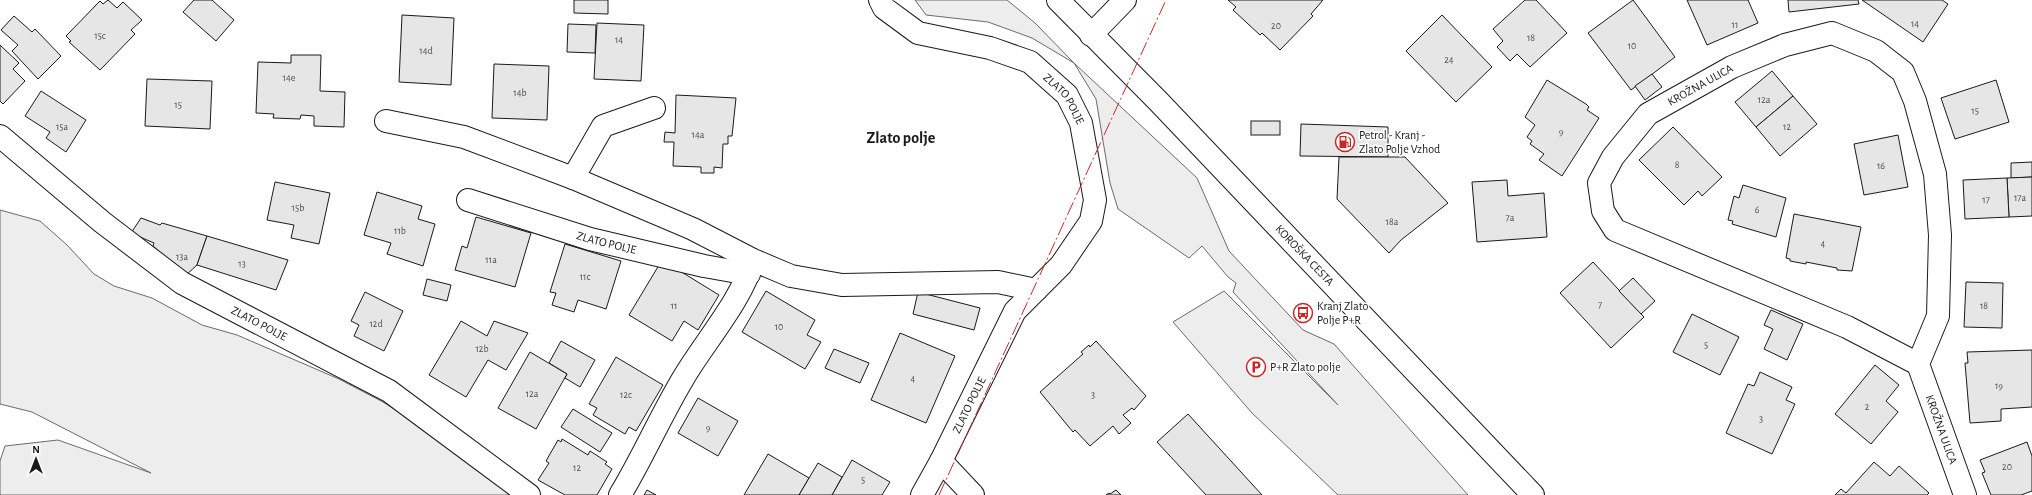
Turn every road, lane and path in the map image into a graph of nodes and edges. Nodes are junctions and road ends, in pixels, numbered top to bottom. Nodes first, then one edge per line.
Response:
1 (880, 0) edge
2 (1058, 0) edge
3 (1125, 0) edge
4 (1091, 35) junction
5 (654, 108) dead end
6 (386, 121) dead end
7 (0, 136) edge
8 (573, 178) junction
9 (468, 200) dead end
10 (751, 267) junction
11 (1036, 290) junction
12 (1918, 364) junction
13 (941, 461) junction
14 (529, 495) edge
15 (620, 495) edge
16 (922, 495) edge
17 (973, 495) edge
18 (1533, 495) edge
19 (1965, 495) edge

1 - 11 street, ZLATO POLJE
2 - 4 street, KOROŠKA CESTA
3 - 4 street
4 - 18 street, KOROŠKA CESTA
5 - 8 street
6 - 8 street, ZLATO POLJE
7 - 14 street, ZLATO POLJE
8 - 10 street, ZLATO POLJE
9 - 10 street, ZLATO POLJE
10 - 11 street, ZLATO POLJE
10 - 15 street
11 - 13 street, ZLATO POLJE
12 - 12 street, KROŽNA ULICA
12 - 19 street, KROŽNA ULICA
13 - 16 street, ZLATO POLJE
13 - 17 street

